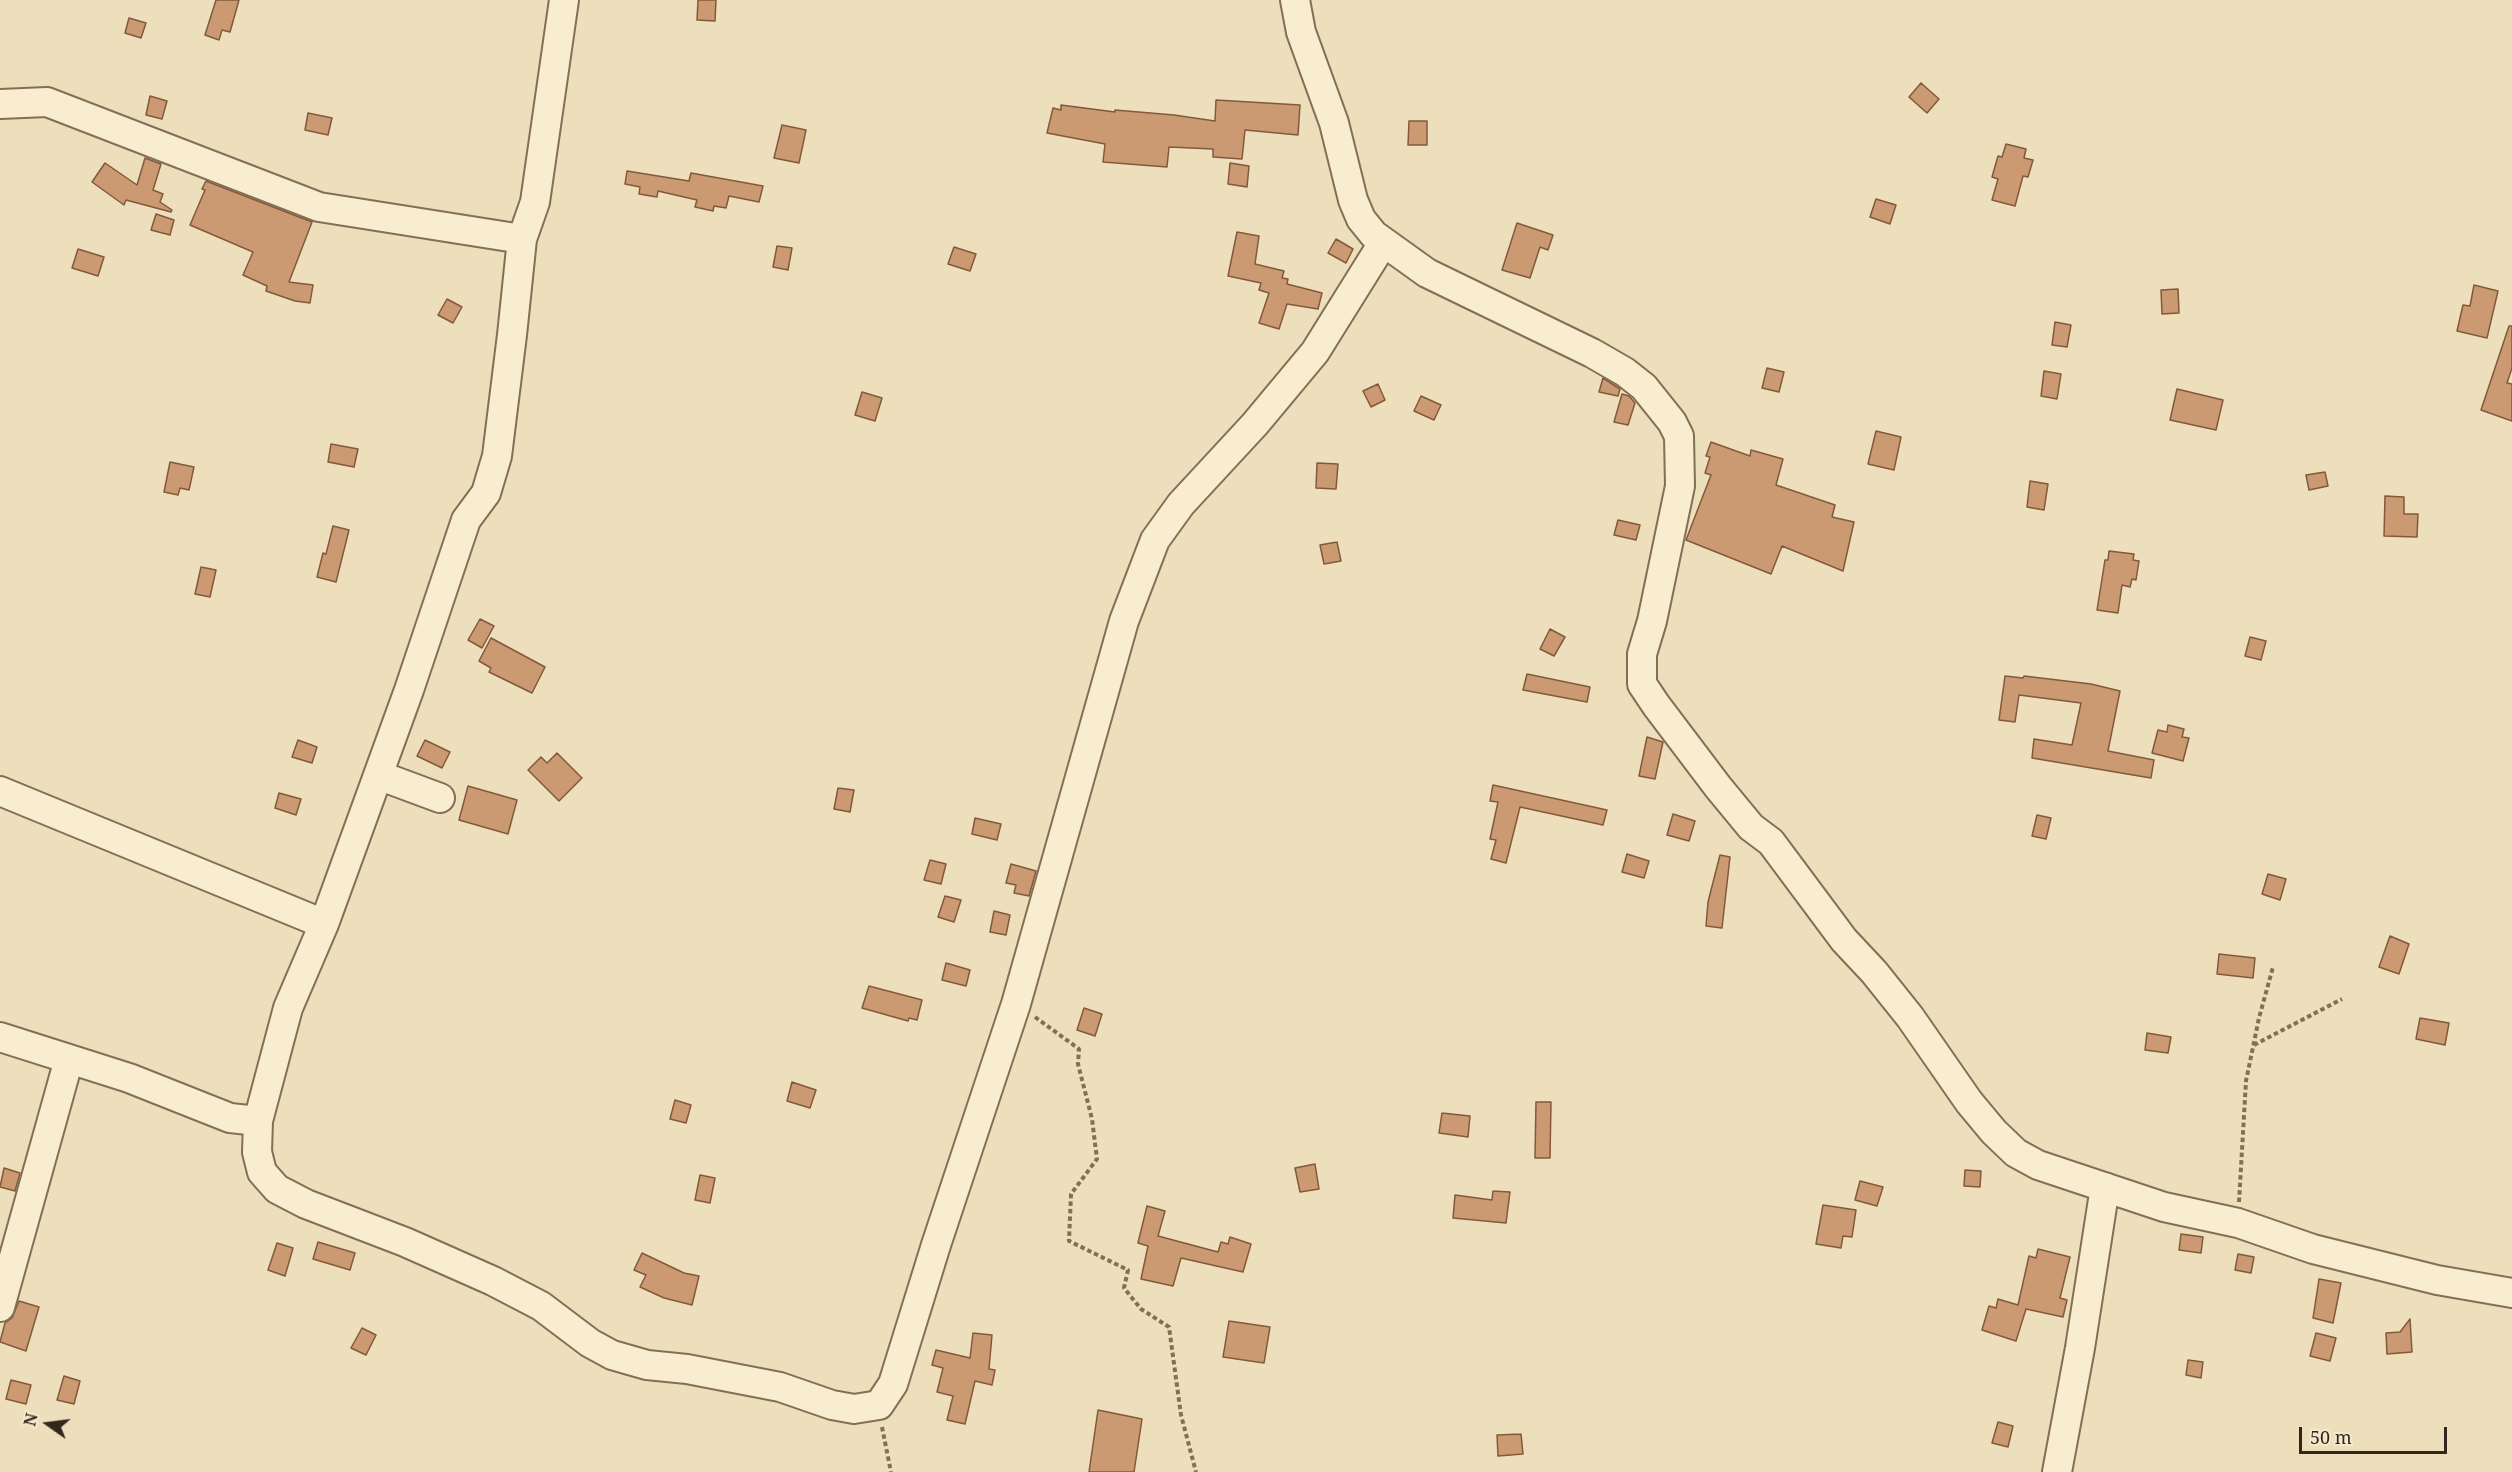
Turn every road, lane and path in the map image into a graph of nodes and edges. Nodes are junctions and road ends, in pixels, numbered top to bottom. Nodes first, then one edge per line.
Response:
1 (564, 0) edge
2 (1295, 0) edge
3 (0, 104) edge
4 (522, 239) junction
5 (1383, 243) junction
6 (378, 775) junction
7 (0, 791) edge
8 (440, 798) dead end
9 (324, 924) junction
10 (2273, 967) dead end
11 (2342, 999) dead end
12 (1016, 1004) junction
13 (0, 1037) edge
14 (2253, 1045) junction
15 (69, 1059) junction
16 (258, 1121) junction
17 (2105, 1187) junction
18 (2238, 1223) junction
19 (2512, 1293) edge
20 (0, 1307) edge
21 (879, 1406) junction
22 (891, 1472) edge
23 (1196, 1472) edge
24 (2057, 1472) edge

1 - 4 street
2 - 5 street
3 - 4 street
4 - 6 street
5 - 12 street
5 - 17 street
6 - 8 street
6 - 9 street
7 - 9 street
9 - 16 street
10 - 14 path
11 - 14 path
12 - 21 street
12 - 23 path
13 - 15 street
14 - 18 path
15 - 16 street
15 - 20 street
16 - 21 street
17 - 18 street
17 - 24 street
18 - 19 street
21 - 22 path

